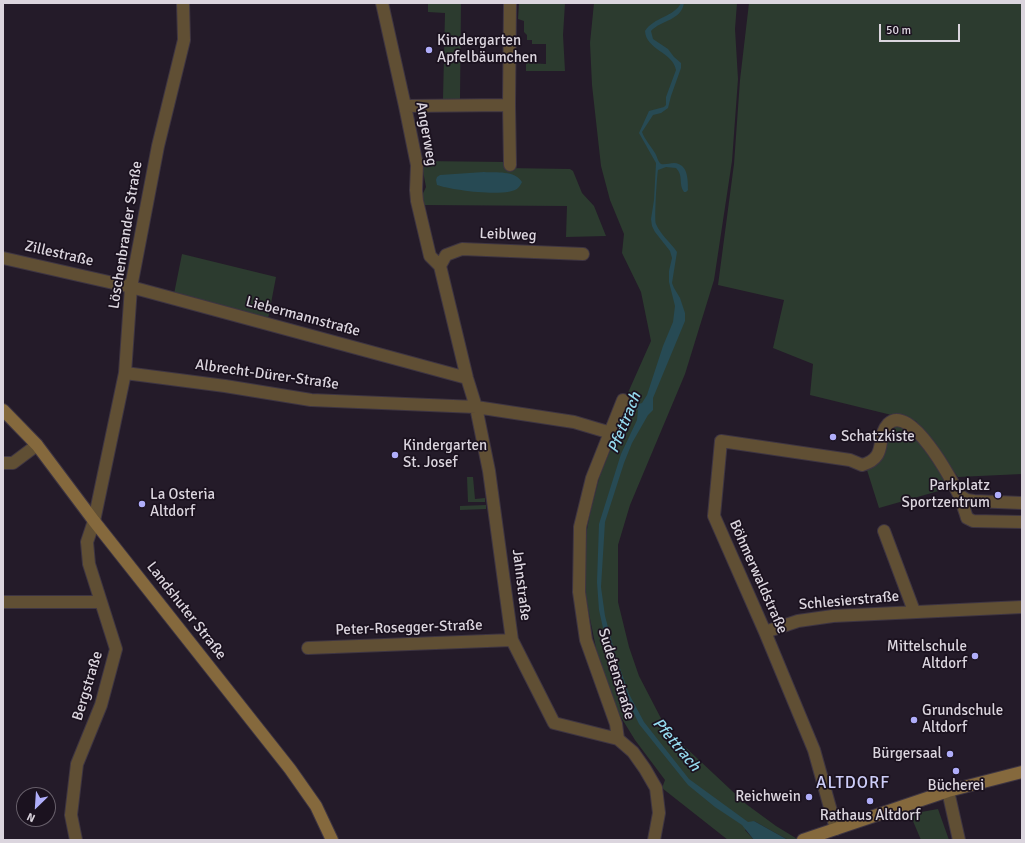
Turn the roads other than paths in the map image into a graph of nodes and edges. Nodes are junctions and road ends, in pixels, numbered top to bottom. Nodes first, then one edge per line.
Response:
1 (183, 3) edge
2 (382, 3) edge
3 (510, 3) edge
4 (509, 105) junction
5 (405, 106) junction
6 (510, 165) dead end
7 (583, 254) dead end
8 (3, 258) edge
9 (440, 266) junction
10 (131, 287) junction
11 (125, 372) junction
12 (467, 378) junction
13 (623, 400) dead end
14 (476, 408) junction
15 (3, 410) edge
16 (611, 433) junction
17 (37, 445) junction
18 (3, 463) edge
19 (959, 496) junction
20 (1022, 503) edge
21 (94, 521) junction
22 (1022, 522) edge
23 (884, 531) dead end
24 (3, 602) edge
25 (101, 602) junction
26 (1022, 607) edge
27 (914, 611) junction
28 (765, 632) junction
29 (512, 640) junction
30 (308, 648) dead end
31 (618, 738) junction
32 (1022, 772) edge
33 (948, 791) junction
34 (836, 829) junction
35 (805, 839) edge
36 (76, 840) edge
37 (332, 840) edge
38 (654, 840) edge
39 (959, 840) edge

1 - 10 street, Löschenbrander Straße
2 - 5 street, Angerweg
3 - 4 street
4 - 5 street
4 - 6 street
5 - 9 street, Angerweg
7 - 9 street, Leiblweg
8 - 10 street, Zillestraße
9 - 12 street, Jahnstraße
10 - 11 street, Löschenbrander Straße
10 - 12 street, Liebermannstraße
11 - 14 street, Albrecht-Dürer-Straße
11 - 21 street, Löschenbrander Straße
12 - 14 street, Jahnstraße
13 - 16 street, Sudetenstraße
14 - 16 street
14 - 29 street, Jahnstraße
15 - 17 street, Landshuter Straße
16 - 31 street, Sudetenstraße
17 - 18 street
17 - 21 street, Landshuter Straße
19 - 20 street
19 - 22 street, Böhmerwaldstraße
19 - 28 street, Böhmerwaldstraße
21 - 25 street, Bergstraße
21 - 37 street, Landshuter Straße
23 - 27 street, Schlesierstraße
24 - 25 street
25 - 36 street, Bergstraße
26 - 27 street, Schlesierstraße
27 - 28 street, Schlesierstraße
28 - 34 street, Böhmerwaldstraße
29 - 30 street, Peter-Rosegger-Straße
29 - 31 street, Jahnstraße
31 - 38 street, Jahnstraße
32 - 33 street
33 - 34 street
33 - 39 street
34 - 35 street

